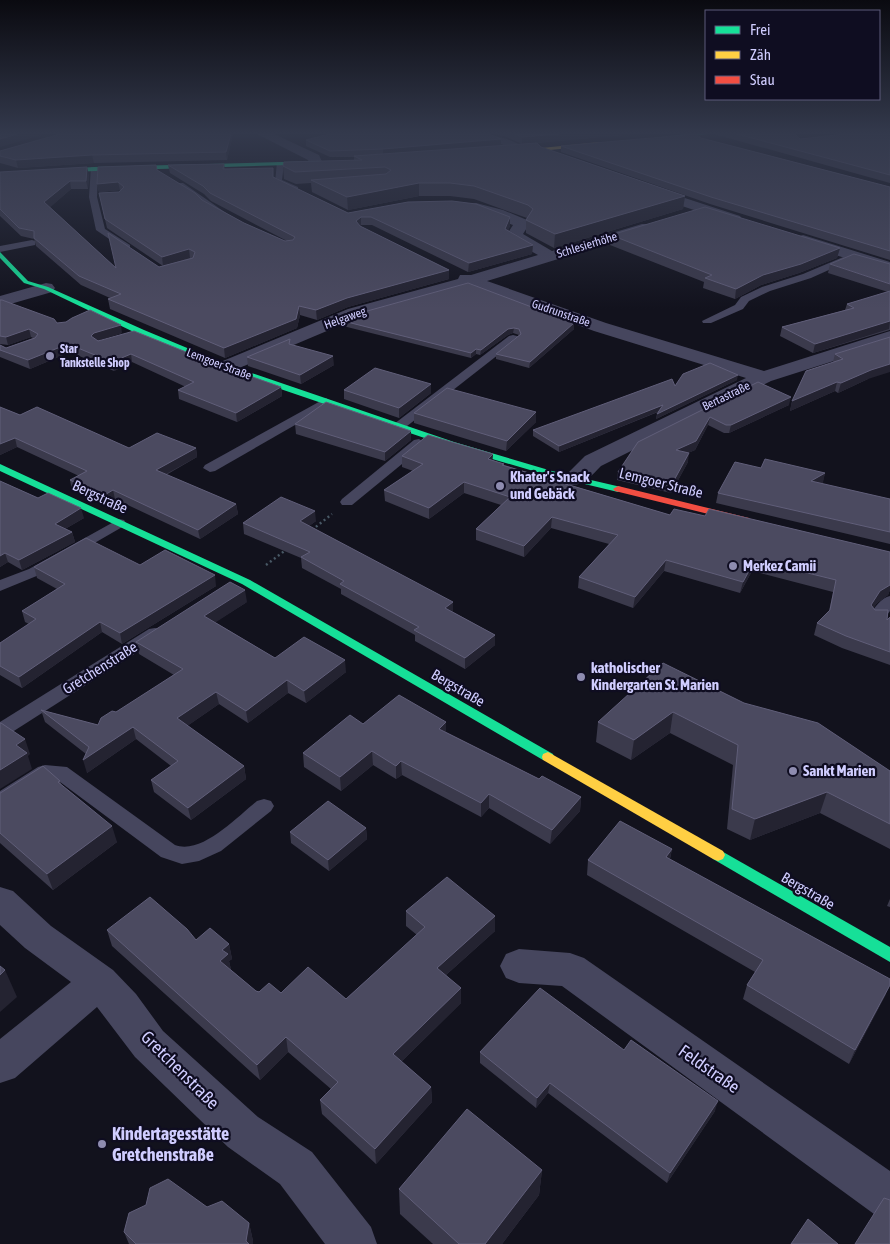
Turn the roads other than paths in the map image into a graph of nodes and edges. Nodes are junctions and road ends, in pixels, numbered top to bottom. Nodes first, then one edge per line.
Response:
1 (95, 192) edge
2 (191, 192) edge
3 (655, 192) edge
4 (459, 204) edge
5 (704, 210) junction
6 (232, 219) edge
7 (750, 224) edge
8 (788, 235) edge
9 (0, 239) edge
10 (32, 243) edge
11 (3, 250) edge
12 (139, 256) edge
13 (553, 256) junction
14 (853, 256) junction
15 (21, 259) dead end
16 (890, 267) edge
17 (446, 269) edge
18 (469, 281) junction
19 (43, 282) junction
20 (0, 302) edge
21 (95, 311) junction
22 (78, 318) edge
23 (706, 321) dead end
24 (141, 332) junction
25 (125, 337) edge
26 (890, 337) edge
27 (513, 338) edge
28 (225, 367) junction
29 (764, 377) junction
30 (326, 402) junction
31 (398, 427) junction
32 (427, 437) junction
33 (0, 467) edge
34 (210, 468) dead end
35 (574, 478) junction
36 (346, 502) road end
37 (119, 522) junction
38 (756, 522) edge
39 (246, 582) junction
40 (0, 586) edge
41 (220, 592) edge
42 (890, 601) edge
43 (877, 616) edge
44 (171, 623) edge
45 (0, 731) edge
46 (0, 801) edge
47 (264, 806) dead end
48 (0, 902) edge
49 (890, 956) edge
50 (519, 966) dead end
51 (98, 982) junction
52 (0, 1064) edge
53 (890, 1198) edge
54 (354, 1244) edge

1 - 12 lane
2 - 6 lane
3 - 5 street
4 - 13 street
5 - 7 street
5 - 13 street, Schlesierhöhe
8 - 14 street
9 - 11 street, Lemgoer Straße
10 - 11 lane
11 - 15 street, Lemgoer Straße
11 - 19 street, Lemgoer Straße
13 - 18 street, Schlesierhöhe
14 - 16 street
14 - 23 lane
17 - 18 street, Gudrunstraße
18 - 28 street, Helgaweg
18 - 29 street, Gudrunstraße
19 - 20 street
19 - 21 street, Lemgoer Straße
21 - 22 lane
21 - 24 street, Lemgoer Straße
24 - 25 lane
24 - 28 street, Lemgoer Straße
26 - 29 street, Bertastraße
27 - 31 lane
28 - 30 street, Lemgoer Straße
29 - 35 street, Bertastraße
30 - 31 street, Lemgoer Straße
30 - 34 lane
31 - 32 street, Lemgoer Straße
32 - 35 street, Lemgoer Straße
32 - 36 lane
33 - 37 street, Bergstraße
35 - 38 street, Lemgoer Straße
37 - 39 street, Bergstraße
37 - 40 lane
39 - 41 lane
39 - 49 street, Bergstraße
42 - 43 lane
44 - 45 lane, Gretchenstraße
46 - 47 lane
48 - 51 street, Gretchenstraße
50 - 53 street, Feldstraße
51 - 52 street
51 - 54 street, Gretchenstraße

